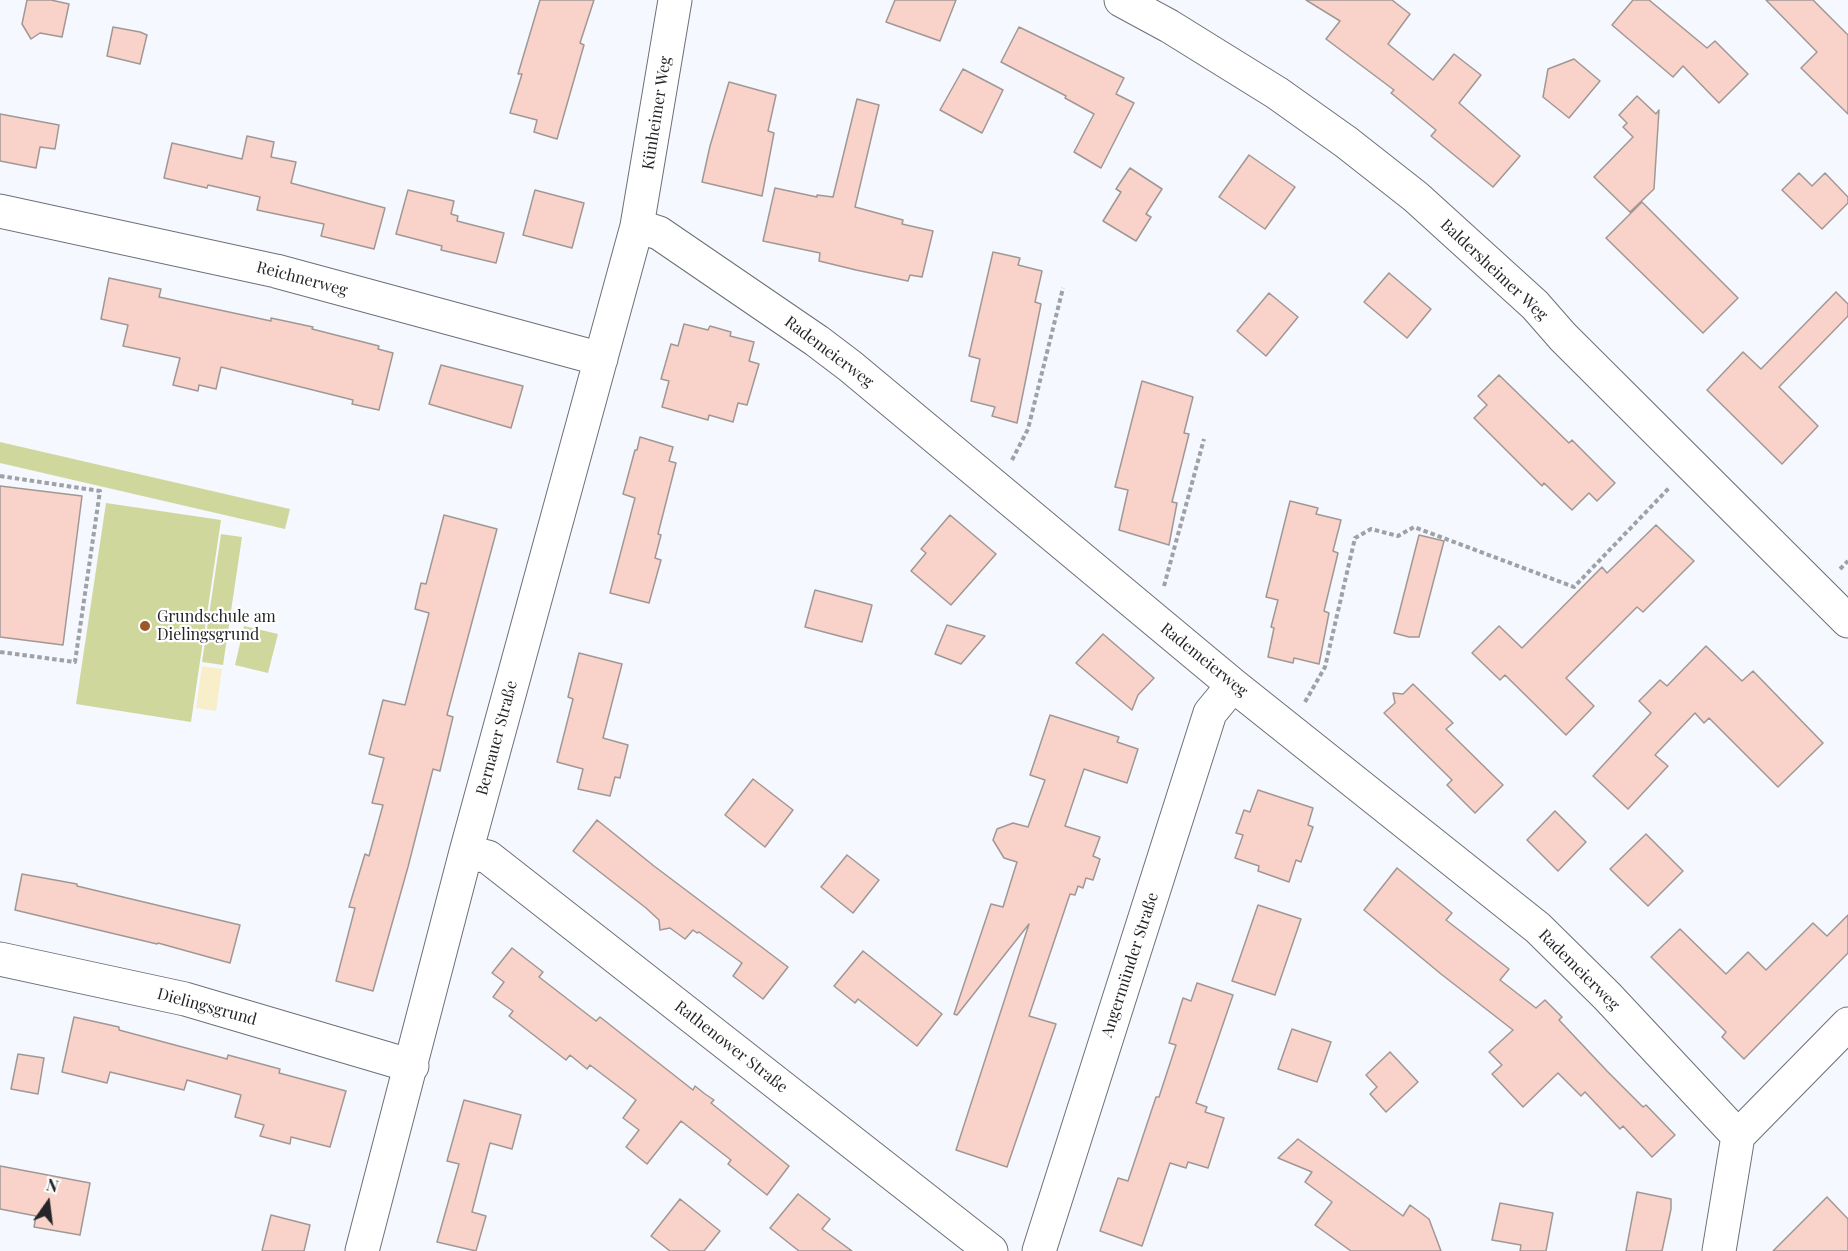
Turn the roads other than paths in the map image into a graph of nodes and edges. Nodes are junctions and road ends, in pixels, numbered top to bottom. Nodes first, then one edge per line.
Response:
1 (675, 0) edge
2 (1121, 0) edge
3 (0, 211) edge
4 (637, 226) junction
5 (601, 359) junction
6 (1848, 621) edge
7 (1233, 685) junction
8 (466, 852) junction
9 (0, 959) edge
10 (1848, 1024) edge
11 (412, 1066) junction
12 (1738, 1136) junction
13 (362, 1251) edge
14 (991, 1251) edge
15 (1039, 1251) edge
16 (1719, 1251) edge

1 - 4 street, Künheimer Weg
2 - 6 street, Baldersheimer Weg
3 - 5 street, Reichnerweg
4 - 5 street, Bernauer Straße
4 - 7 street, Rademeierweg
5 - 8 street, Bernauer Straße
7 - 12 street, Rademeierweg
7 - 15 street, Angermünder Straße
8 - 11 street, Bernauer Straße
8 - 14 street, Rathenower Straße
9 - 11 street, Dielingsgrund
10 - 12 street
11 - 13 street, Bernauer Straße
12 - 16 street

